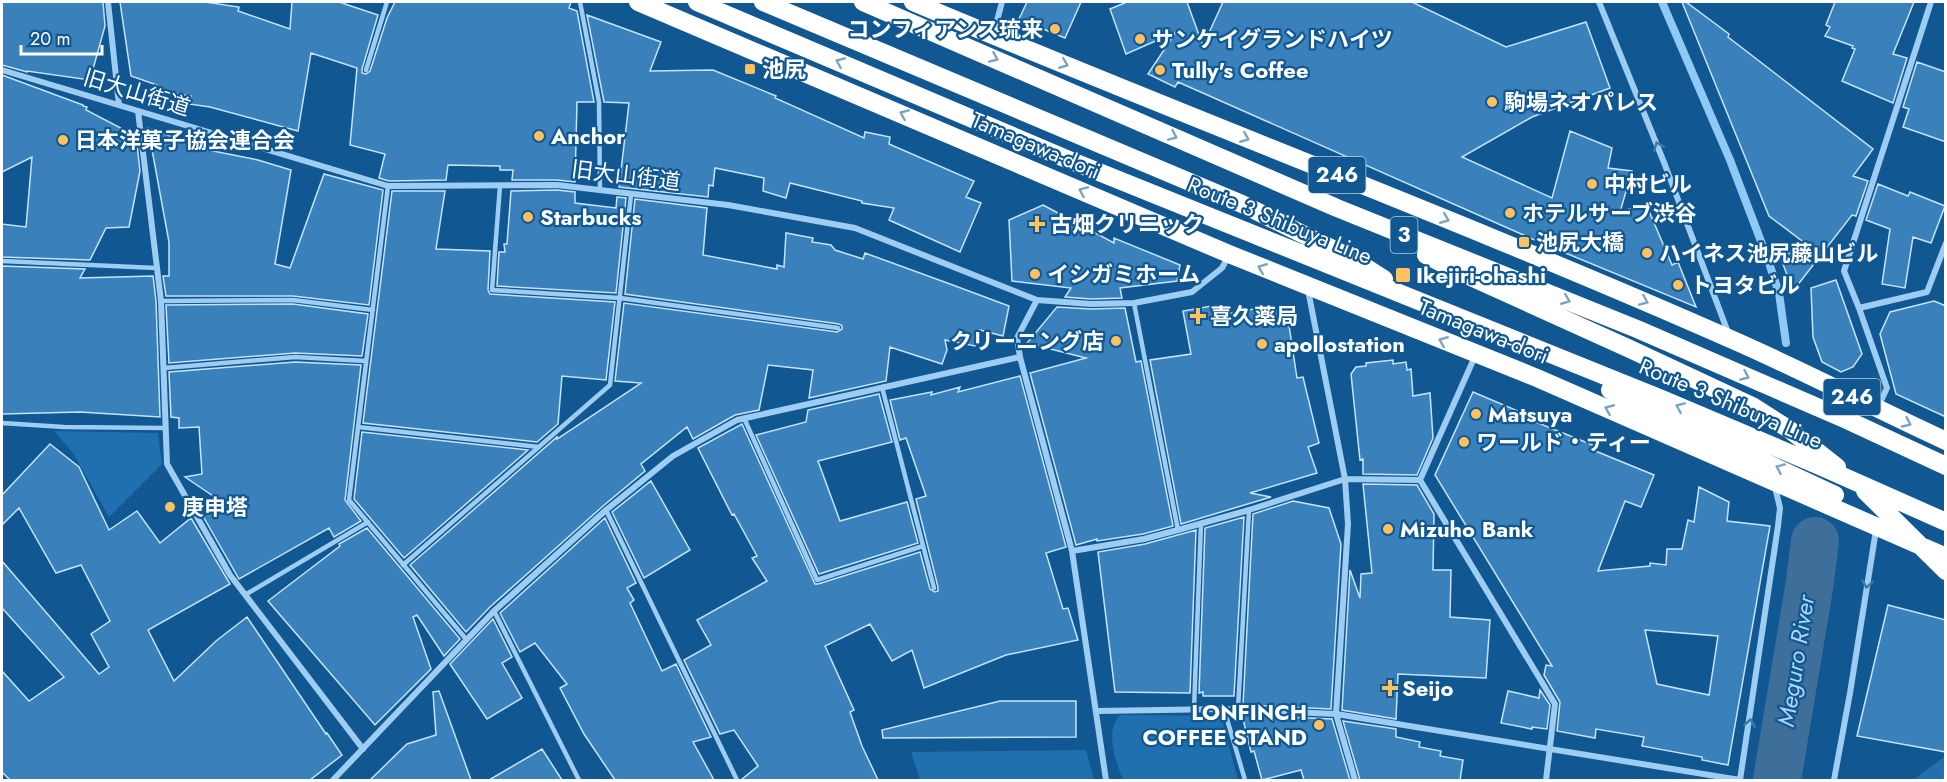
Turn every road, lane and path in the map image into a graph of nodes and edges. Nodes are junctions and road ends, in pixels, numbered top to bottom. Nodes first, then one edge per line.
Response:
1 (108, 2) edge
2 (387, 2) edge
3 (580, 2) edge
4 (638, 2) edge
5 (697, 2) edge
6 (763, 2) edge
7 (863, 2) edge
8 (913, 2) edge
9 (1002, 2) edge
10 (1599, 2) edge
11 (1931, 2) edge
12 (993, 36) junction
13 (2, 70) edge
14 (366, 70) dead end
15 (118, 105) junction
16 (138, 111) junction
17 (388, 186) junction
18 (500, 186) junction
19 (600, 191) junction
20 (631, 195) junction
21 (1337, 208) junction
22 (1946, 243) edge
23 (1229, 254) junction
24 (2, 261) edge
25 (156, 268) junction
26 (1307, 286) junction
27 (620, 298) junction
28 (161, 300) junction
29 (1037, 300) junction
30 (1134, 303) junction
31 (1858, 308) junction
32 (373, 310) junction
33 (838, 328) dead end
34 (1496, 333) junction
35 (1730, 338) junction
36 (1476, 354) junction
37 (1020, 357) junction
38 (366, 362) junction
39 (164, 368) junction
40 (1537, 378) junction
41 (882, 387) junction
42 (1877, 409) junction
43 (744, 418) junction
44 (2, 423) edge
45 (358, 427) junction
46 (165, 428) junction
47 (1946, 441) edge
48 (539, 447) junction
49 (1946, 466) edge
50 (1345, 479) junction
51 (1770, 479) junction
52 (1420, 480) junction
53 (606, 510) junction
54 (1249, 510) junction
55 (368, 522) junction
56 (1946, 522) edge
57 (1871, 523) junction
58 (1201, 524) junction
59 (1178, 530) junction
60 (923, 546) junction
61 (1946, 550) edge
62 (1072, 551) junction
63 (1946, 557) edge
64 (404, 566) junction
65 (1946, 571) edge
66 (934, 588) dead end
67 (245, 595) junction
68 (494, 611) junction
69 (466, 639) junction
70 (1194, 709) junction
71 (1224, 709) junction
72 (1238, 709) junction
73 (1097, 711) junction
74 (1336, 714) junction
75 (363, 749) junction
76 (1550, 750) junction
77 (333, 780) edge
78 (579, 780) edge
79 (737, 780) edge
80 (1106, 780) edge
81 (1245, 780) edge
82 (1355, 780) edge
83 (1546, 780) edge
84 (1740, 780) edge
85 (1833, 780) edge

1 - 15 street
2 - 14 lane
3 - 19 lane
23 -> 4 highway, Tamagawa-dori
34 -> 5 highway, Route 3 Shibuya Line
6 - 40 highway
7 -> 21 highway, Route 3 Shibuya Line / 3
8 - 12 highway, 246
9 - 12 street
35 -> 10 street
11 - 31 street
12 -> 35 highway, 246
13 - 15 street, 旧大山街道
15 - 16 street, 旧大山街道
16 - 17 street, 旧大山街道
16 - 25 street
17 - 18 street, 旧大山街道
17 - 32 lane
18 - 19 street, 旧大山街道
18 - 27 lane
19 - 20 street, 旧大山街道
20 - 27 lane
20 - 29 street, 旧大山街道
21 -> 49 highway, Route 3 Shibuya Line / 3
21 - 65 highway
22 - 31 street
26 -> 23 highway, Tamagawa-dori
23 - 30 street, 旧大山街道
24 - 25 lane
25 - 28 street
36 -> 26 highway, Tamagawa-dori
26 - 50 street
27 - 33 lane
27 - 48 lane
28 - 32 lane
28 - 39 street
29 - 30 street, 旧大山街道
29 - 37 street
30 - 59 lane
31 - 42 street
32 - 38 lane
56 -> 34 highway, Route 3 Shibuya Line
61 -> 34 highway
35 - 42 highway, 246
36 - 40 highway, Tamagawa-dori
36 - 52 street
37 - 41 street
37 - 62 street
38 - 39 lane
38 - 45 lane
39 - 46 street
51 -> 40 highway, Tamagawa-dori
41 - 43 street
41 - 60 lane
42 -> 47 highway, 246
43 - 53 street
43 - 60 lane
44 - 46 lane
45 - 48 lane
45 - 55 lane
46 - 67 street
48 - 64 lane
50 - 52 street
50 - 54 street
50 - 74 street
51 - 57 highway, Tamagawa-dori
84 -> 51 street
52 - 76 street
53 - 68 street
53 - 79 lane
54 - 58 street
54 - 72 lane
55 - 64 lane
55 - 67 lane
57 - 63 highway, Tamagawa-dori
57 -> 85 street
58 - 59 street
58 - 70 lane
59 - 62 street
60 - 66 lane
62 - 73 street
64 - 69 lane
67 - 75 street
68 - 69 street
68 - 78 lane
69 - 75 street
70 - 71 street
70 - 73 street
71 - 72 street
71 - 81 lane
72 - 74 street
73 - 80 street
74 - 76 street
74 - 82 street
75 - 77 street
76 - 83 street
76 - 84 street

